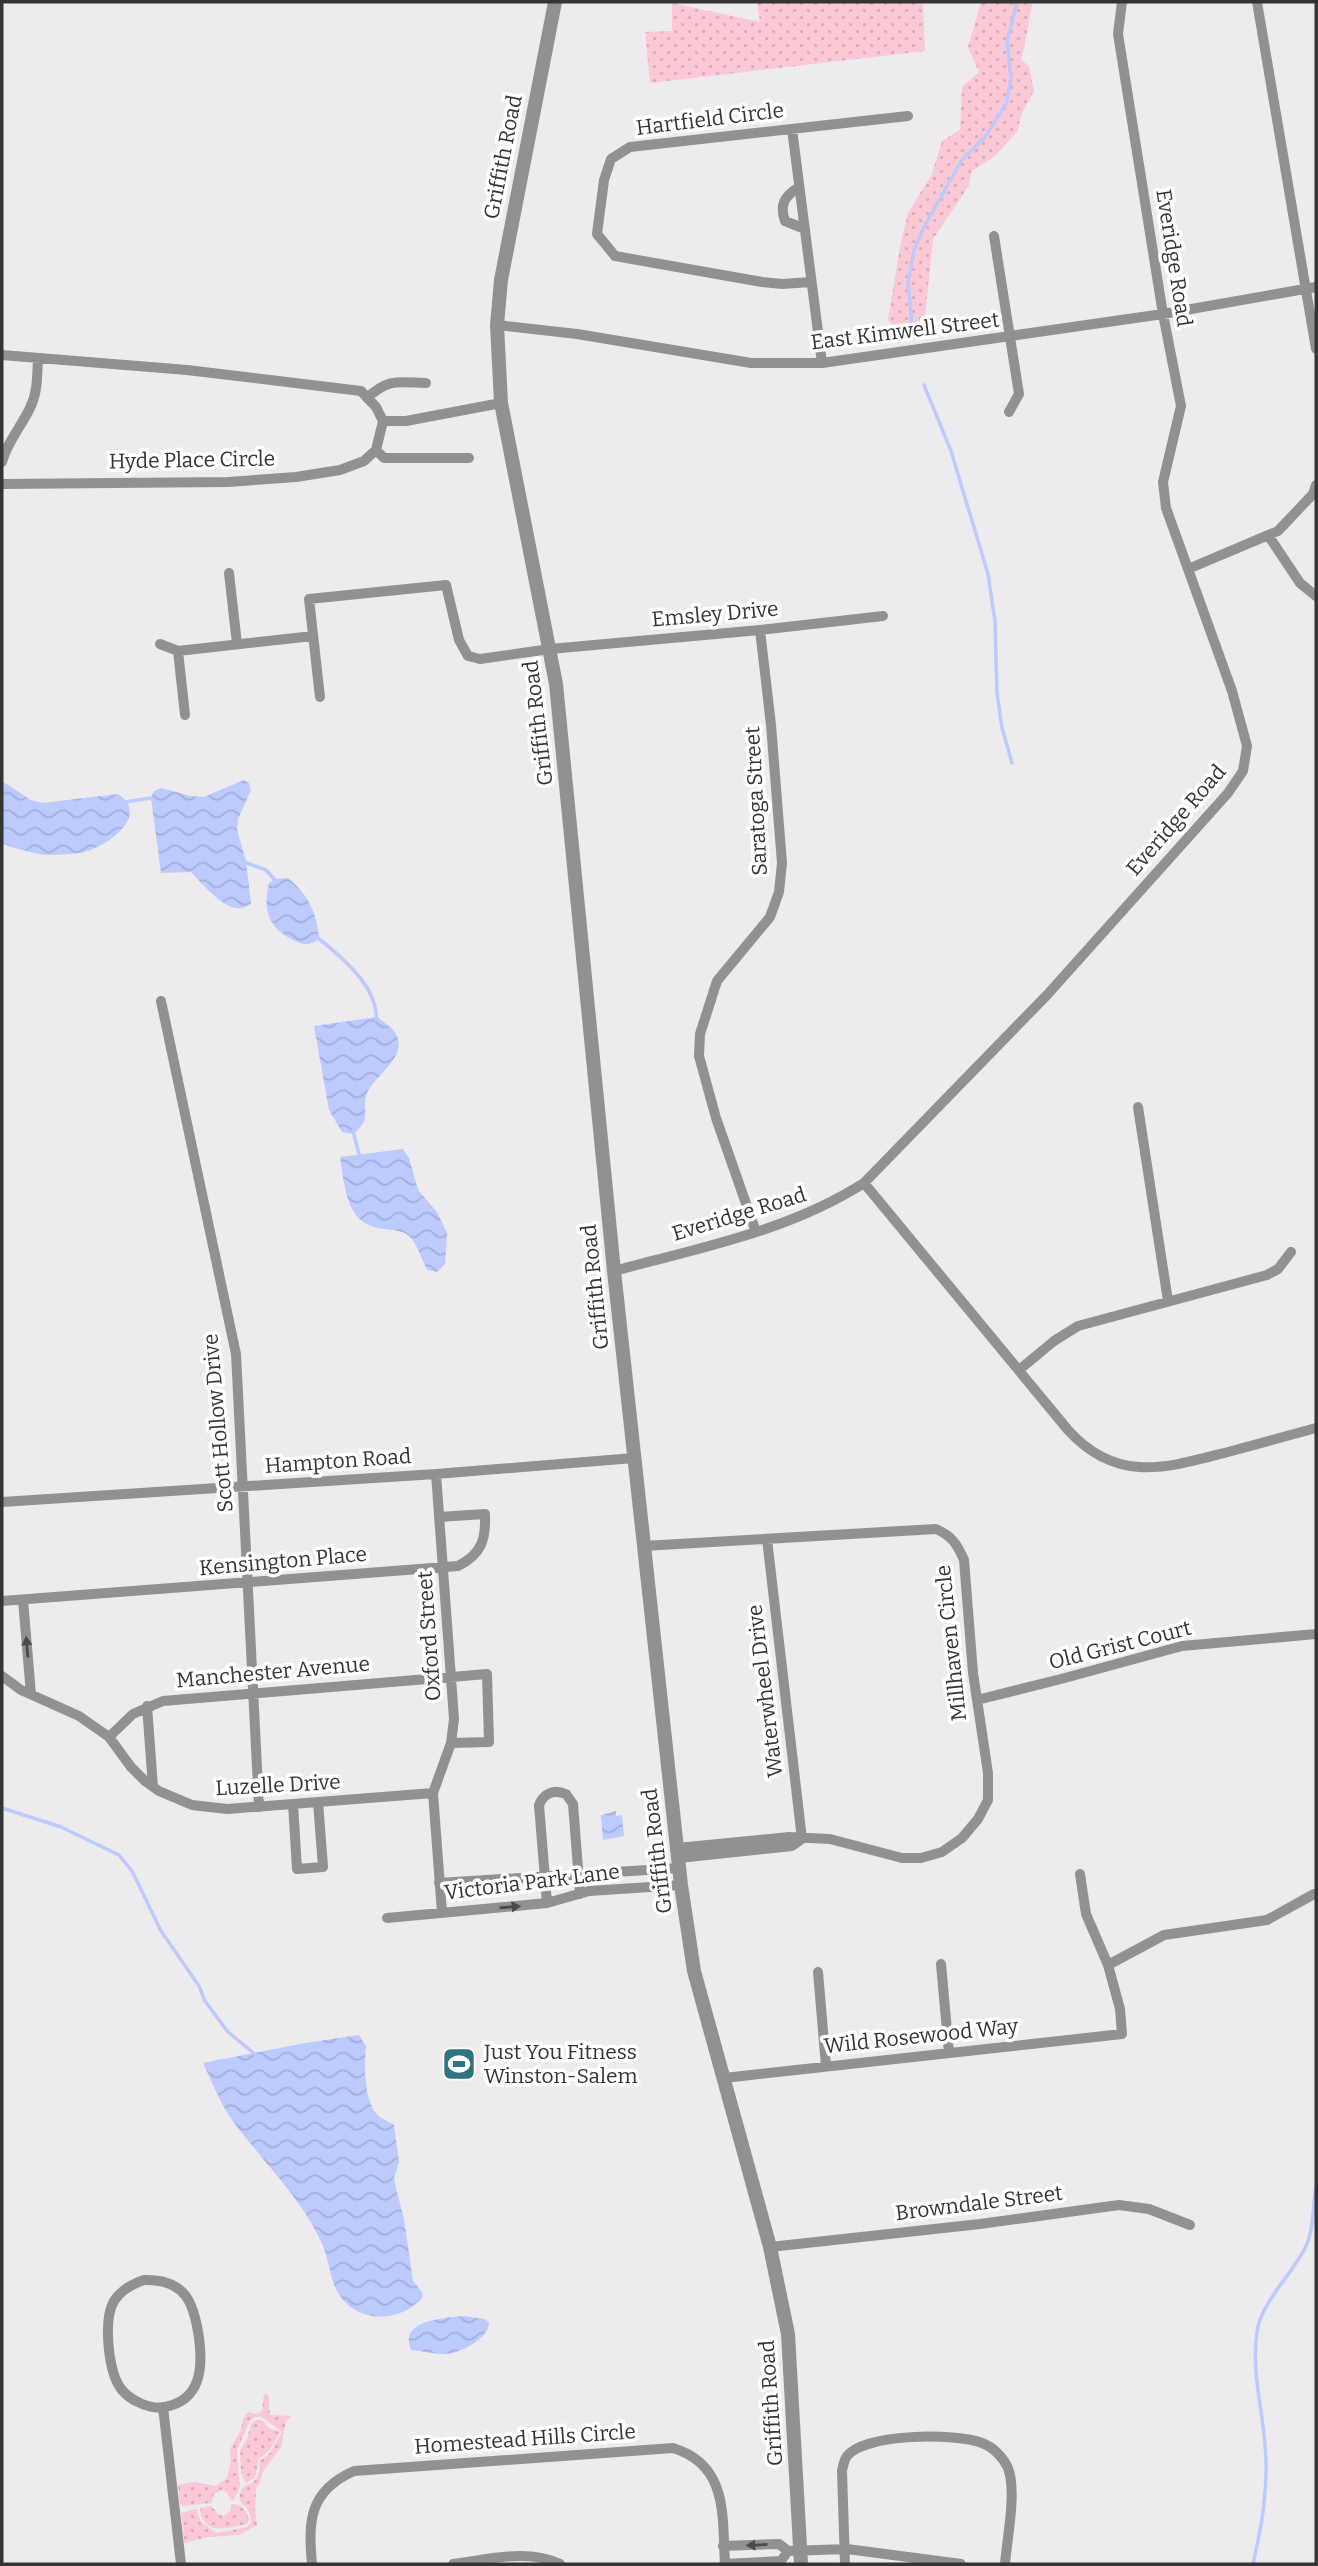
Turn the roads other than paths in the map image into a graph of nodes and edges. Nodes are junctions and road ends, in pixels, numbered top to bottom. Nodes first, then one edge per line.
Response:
1 (555, 2) edge
2 (1122, 2) edge
3 (1257, 2) edge
4 (908, 117) dead end
5 (792, 129) junction
6 (799, 187) junction
7 (805, 229) junction
8 (995, 236) dead end
9 (811, 282) junction
10 (1311, 289) edge
11 (1163, 314) junction
12 (497, 325) junction
13 (1010, 336) junction
14 (1316, 348) edge
15 (2, 355) edge
16 (38, 358) junction
17 (822, 363) junction
18 (426, 383) dead end
19 (367, 398) junction
20 (501, 403) junction
21 (1009, 412) dead end
22 (383, 421) junction
23 (376, 450) junction
24 (469, 458) dead end
25 (2, 462) edge
26 (2, 484) edge
27 (1316, 485) edge
28 (1268, 535) junction
29 (1188, 569) junction
30 (229, 573) dead end
31 (1316, 596) edge
32 (883, 616) dead end
33 (760, 630) junction
34 (313, 636) junction
35 (160, 644) dead end
36 (237, 644) junction
37 (550, 649) junction
38 (178, 651) junction
39 (320, 697) dead end
40 (185, 715) dead end
41 (161, 1001) dead end
42 (1138, 1107) dead end
43 (864, 1184) junction
44 (756, 1232) junction
45 (1291, 1252) dead end
46 (614, 1271) junction
47 (1168, 1301) junction
48 (1019, 1370) junction
49 (1316, 1428) edge
50 (634, 1458) junction
51 (436, 1474) junction
52 (243, 1487) junction
53 (2, 1502) edge
54 (439, 1517) junction
55 (767, 1539) junction
56 (644, 1546) junction
57 (444, 1567) junction
58 (248, 1584) junction
59 (23, 1600) junction
60 (2, 1601) edge
61 (1316, 1634) edge
62 (2, 1676) edge
63 (452, 1676) junction
64 (254, 1693) junction
65 (31, 1694) junction
66 (977, 1700) junction
67 (147, 1706) junction
68 (109, 1737) junction
69 (451, 1743) junction
70 (153, 1787) junction
71 (433, 1793) junction
72 (318, 1802) junction
73 (293, 1804) junction
74 (259, 1807) junction
75 (802, 1839) junction
76 (678, 1858) junction
77 (1080, 1874) dead end
78 (545, 1875) junction
79 (579, 1875) junction
80 (439, 1883) junction
81 (681, 1885) junction
82 (580, 1894) junction
83 (1314, 1894) dead end
84 (547, 1903) junction
85 (442, 1913) junction
86 (387, 1918) dead end
87 (941, 1964) dead end
88 (1108, 1965) junction
89 (818, 1972) dead end
90 (949, 2053) junction
91 (826, 2066) junction
92 (724, 2078) junction
93 (1190, 2225) dead end
94 (770, 2247) junction
95 (163, 2407) junction
96 (723, 2546) junction
97 (845, 2549) junction
98 (797, 2555) edge
99 (181, 2564) edge
100 (312, 2564) edge
101 (453, 2564) edge
102 (560, 2564) edge
103 (724, 2564) edge
104 (845, 2564) edge
105 (961, 2564) edge
106 (1005, 2564) edge

1 - 12 street, Griffith Road
2 - 11 street, Everidge Road
3 - 10 street
4 - 5 street, Hartfield Circle
5 - 6 street
5 - 9 street, Hartfield Circle
6 - 7 street
6 - 7 street
7 - 9 street
8 - 13 street
9 - 17 street
10 - 11 street, East Kimwell Street
10 - 14 street
11 - 13 street, East Kimwell Street
11 - 29 street, Everidge Road
12 - 17 street, East Kimwell Street
12 - 20 street, Griffith Road
13 - 17 street, East Kimwell Street
13 - 21 street
15 - 16 street
16 - 19 street
16 - 25 street
18 - 19 street
19 - 22 street
20 - 22 street
20 - 37 street, Griffith Road
22 - 23 street
23 - 24 street
23 - 26 street, Hyde Place Circle
27 - 28 street
28 - 29 street
28 - 31 street
29 - 43 street, Everidge Road
30 - 36 street
32 - 33 street, Emsley Drive
33 - 37 street, Emsley Drive
33 - 44 street, Saratoga Street
34 - 36 street
34 - 37 street, Emsley Drive
34 - 39 street
35 - 38 street
36 - 38 street
37 - 46 street, Griffith Road
38 - 40 street
41 - 52 street, Scott Hollow Drive
42 - 47 street
43 - 44 street, Everidge Road
43 - 48 street
44 - 46 street, Everidge Road
45 - 47 street
46 - 50 street, Griffith Road
47 - 48 street
48 - 49 street
50 - 51 street, Hampton Road
50 - 56 street, Griffith Road
51 - 52 street, Hampton Road
51 - 54 street, Oxford Street
52 - 53 street, Hampton Road
52 - 58 street, Scott Hollow Drive
54 - 57 street, Oxford Street
54 - 57 street, Kensington Place
55 - 56 street, Millhaven Circle
55 - 66 street, Millhaven Circle
55 - 75 street, Waterwheel Drive
56 - 76 street, Griffith Road
57 - 58 street, Kensington Place
57 - 63 street, Oxford Street
58 - 59 street, Kensington Place
58 - 64 street, Scott Hollow Drive
59 - 60 street, Kensington Place
65 -> 59 street
61 - 66 street, Old Grist Court
62 - 65 street, Luzelle Drive
63 - 64 street, Manchester Avenue
63 - 69 street, Oxford Street
63 - 69 street, Manchester Avenue
64 - 67 street, Manchester Avenue
64 - 74 street, Scott Hollow Drive
65 - 68 street, Luzelle Drive
66 - 75 street, Millhaven Circle
67 - 68 street, Manchester Avenue
67 - 70 street
68 - 70 street, Luzelle Drive
69 - 71 street, Oxford Street
70 - 74 street, Luzelle Drive
71 - 72 street, Luzelle Drive
71 - 80 street
72 - 73 street, Luzelle Drive
72 - 73 street
73 - 74 street, Luzelle Drive
75 - 76 street, Millhaven Circle
76 - 79 street, Victoria Park Lane
76 - 81 street, Griffith Road
77 - 88 street
78 - 79 street, Victoria Park Lane
78 - 79 street
78 - 80 street, Victoria Park Lane
78 - 84 street
79 - 82 street
80 - 85 street
81 - 82 street, Victoria Park Lane
81 - 92 street, Griffith Road
82 - 84 street, Victoria Park Lane
83 - 88 street
85 -> 84 street, Victoria Park Lane
85 - 86 street, Victoria Park Lane
87 - 90 street
88 - 90 street, Wild Rosewood Way
89 - 91 street
90 - 91 street, Wild Rosewood Way
91 - 92 street, Wild Rosewood Way
92 - 94 street, Griffith Road
93 - 94 street, Browndale Street
94 - 98 street, Griffith Road
95 - 95 street
95 - 99 street
98 -> 96 street
96 - 100 street, Homestead Hills Circle
96 - 103 street, Homestead Hills Circle
97 - 98 street
97 - 104 street
97 - 105 street
97 - 106 street
98 - 103 street
101 - 102 street

